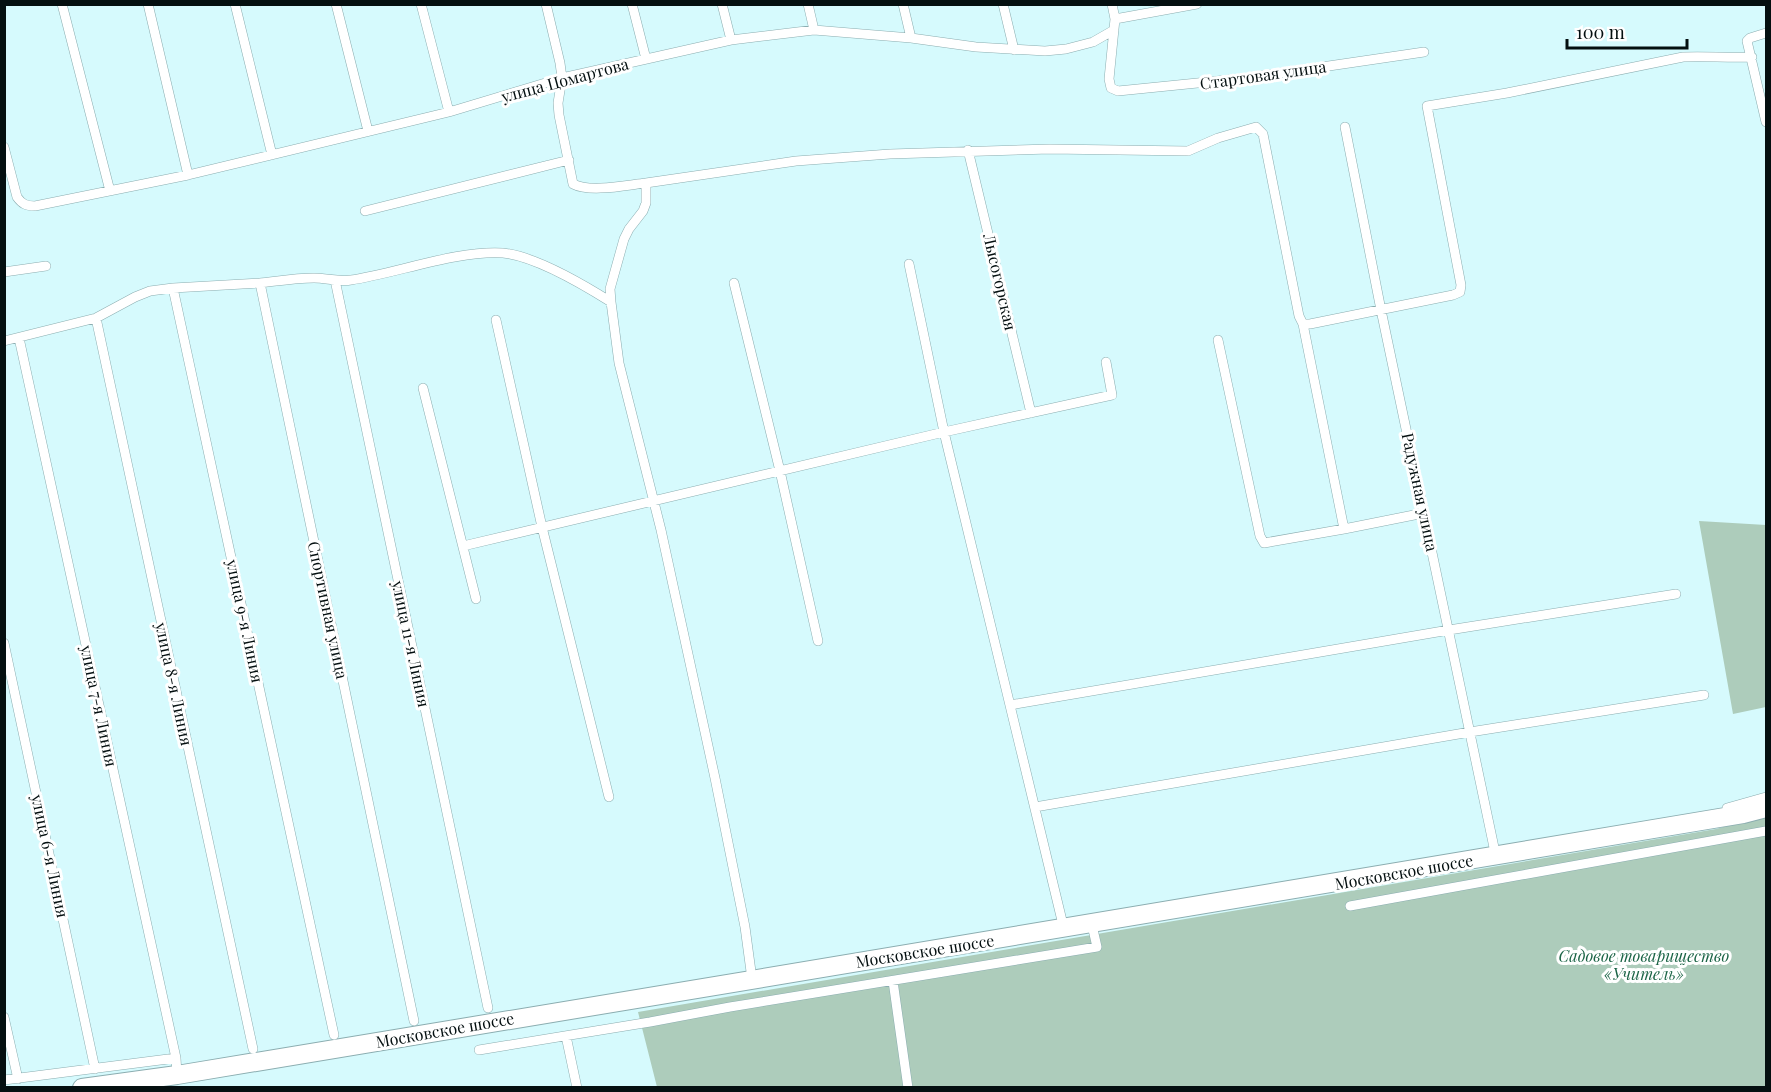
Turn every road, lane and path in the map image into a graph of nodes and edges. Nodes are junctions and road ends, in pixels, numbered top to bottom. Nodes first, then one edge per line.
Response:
1 (62, 4) edge
2 (148, 4) edge
3 (235, 4) edge
4 (336, 4) edge
5 (422, 4) edge
6 (546, 4) edge
7 (632, 4) edge
8 (722, 4) edge
9 (808, 4) edge
10 (903, 4) edge
11 (1002, 4) edge
12 (1112, 4) edge
13 (1197, 4) edge
14 (1115, 24) junction
15 (814, 30) junction
16 (1767, 33) edge
17 (911, 38) junction
18 (731, 40) junction
19 (1014, 50) junction
20 (1424, 52) dead end
21 (1752, 57) junction
22 (646, 59) junction
23 (562, 78) junction
24 (449, 112) junction
25 (1767, 122) edge
26 (1345, 126) dead end
27 (368, 132) junction
28 (4, 147) edge
29 (968, 150) junction
30 (272, 155) junction
31 (569, 160) junction
32 (189, 175) junction
33 (646, 183) junction
34 (110, 191) junction
35 (365, 211) dead end
36 (909, 264) dead end
37 (46, 266) dead end
38 (4, 272) edge
39 (335, 280) junction
40 (260, 283) junction
41 (734, 283) dead end
42 (173, 288) junction
43 (611, 302) junction
44 (1381, 310) junction
45 (96, 318) junction
46 (496, 320) dead end
47 (1303, 324) junction
48 (19, 338) junction
49 (1218, 340) dead end
50 (4, 341) edge
51 (1106, 362) dead end
52 (423, 388) dead end
53 (1031, 413) junction
54 (944, 432) junction
55 (780, 471) junction
56 (653, 502) junction
57 (1424, 513) junction
58 (542, 527) junction
59 (1344, 529) junction
60 (463, 546) junction
61 (1676, 594) dead end
62 (476, 599) dead end
63 (1449, 630) junction
64 (818, 641) dead end
65 (4, 643) edge
66 (1704, 695) dead end
67 (1010, 705) junction
68 (1470, 732) junction
69 (609, 797) dead end
70 (1767, 797) edge
71 (1035, 807) junction
72 (1767, 808) edge
73 (1767, 831) edge
74 (1495, 853) junction
75 (1350, 906) dead end
76 (1092, 925) junction
77 (1064, 929) junction
78 (752, 979) junction
79 (893, 981) junction
80 (488, 1008) dead end
81 (4, 1017) edge
82 (414, 1021) dead end
83 (334, 1035) dead end
84 (566, 1036) junction
85 (253, 1049) dead end
86 (479, 1050) dead end
87 (176, 1067) junction
88 (95, 1069) junction
89 (18, 1079) junction
90 (4, 1080) edge
91 (82, 1088) edge
92 (577, 1088) edge
93 (908, 1088) edge

1 - 34 street
2 - 32 street
3 - 30 street
4 - 27 street
5 - 24 street
6 - 23 street
7 - 22 street
8 - 18 street
9 - 15 street
10 - 17 street
11 - 19 street
12 - 14 street
13 - 14 street, улица Цомартова
14 - 19 street, улица Цомартова
14 - 20 street, Стартовая улица
15 - 17 street, улица Цомартова
15 - 18 street, улица Цомартова
16 - 21 street
17 - 19 street, улица Цомартова
18 - 22 street, улица Цомартова
21 - 25 street
21 - 44 street
22 - 23 street, улица Цомартова
23 - 24 street, улица Цомартова
23 - 31 street
24 - 27 street, улица Цомартова
26 - 44 street, Радужная улица
27 - 30 street, улица Цомартова
28 - 34 street, улица Цомартова
29 - 33 street
29 - 47 street
29 - 53 street, Лысогорская
30 - 32 street, улица Цомартова
31 - 33 street
31 - 35 street
32 - 34 street, улица Цомартова
33 - 43 street
36 - 54 street
37 - 38 street
39 - 40 street
39 - 43 street
39 - 80 street, улица 11-я Линия
40 - 42 street
40 - 82 street, Спортивная улица
41 - 55 street
42 - 45 street
42 - 83 street, улица 9-я Линия
43 - 56 street
44 - 47 street
44 - 57 street, Радужная улица
45 - 48 street
45 - 85 street, улица 8-я Линия
46 - 58 street
47 - 59 street
48 - 50 street
48 - 87 street, улица 7-я Линия
49 - 59 street
51 - 53 street
52 - 60 street
53 - 54 street
54 - 55 street
54 - 67 street
55 - 56 street
55 - 64 street
56 - 58 street
56 - 78 street
57 - 59 street
57 - 63 street, Радужная улица
58 - 60 street
58 - 69 street
60 - 62 street
61 - 63 street
63 - 67 street
63 - 68 street, Радужная улица
65 - 88 street, улица 6-я Линия
66 - 68 street
67 - 71 street
68 - 71 street
68 - 74 street, Радужная улица
70 - 74 street
71 - 77 street
72 - 74 highway, Московское шоссе
73 - 75 street
74 - 76 highway, Московское шоссе
76 - 77 highway, Московское шоссе
76 - 79 street
77 - 78 highway, Московское шоссе
78 - 87 highway, Московское шоссе
79 - 84 street
79 - 93 street
81 - 89 street
84 - 86 street
84 - 92 street
87 - 88 street
87 - 91 highway, Московское шоссе
88 - 89 street
89 - 90 street

